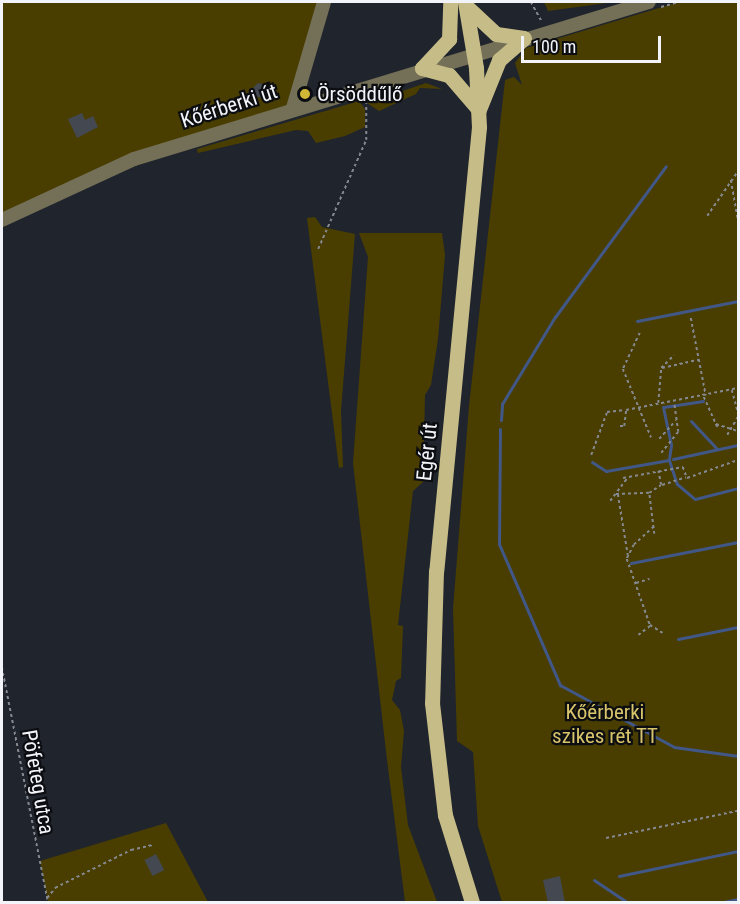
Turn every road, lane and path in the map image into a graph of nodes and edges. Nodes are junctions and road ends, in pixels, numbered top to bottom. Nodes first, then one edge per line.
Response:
1 (324, 2) edge
2 (450, 2) edge
3 (531, 2) edge
4 (649, 2) edge
5 (466, 4) edge
6 (547, 32) junction
7 (524, 38) junction
8 (474, 53) junction
9 (422, 68) junction
10 (361, 87) junction
11 (293, 108) junction
12 (479, 110) junction
13 (738, 171) edge
14 (731, 178) junction
15 (707, 216) dead end
16 (738, 218) edge
17 (2, 220) edge
18 (318, 249) dead end
19 (691, 318) dead end
20 (640, 333) dead end
21 (674, 354) dead end
22 (699, 360) junction
23 (661, 368) junction
24 (738, 388) edge
25 (732, 389) junction
26 (705, 396) junction
27 (674, 402) junction
28 (658, 404) junction
29 (638, 406) junction
30 (626, 410) junction
31 (738, 412) edge
32 (738, 417) edge
33 (676, 420) junction
34 (716, 424) junction
35 (620, 426) dead end
36 (718, 429) dead end
37 (733, 430) junction
38 (738, 431) edge
39 (727, 435) dead end
40 (651, 437) dead end
41 (659, 439) dead end
42 (661, 453) dead end
43 (591, 455) dead end
44 (738, 460) edge
45 (658, 471) junction
46 (629, 477) junction
47 (686, 477) junction
48 (623, 478) dead end
49 (661, 485) junction
50 (650, 493) junction
51 (617, 494) junction
52 (610, 501) dead end
53 (654, 527) junction
54 (654, 534) dead end
55 (628, 555) junction
56 (649, 579) dead end
57 (635, 584) junction
58 (650, 625) junction
59 (663, 633) dead end
60 (638, 635) dead end
61 (2, 667) edge
62 (738, 811) edge
63 (606, 838) dead end
64 (153, 845) dead end
65 (47, 898) junction
66 (48, 903) edge
67 (472, 903) edge

1 - 11 street
2 - 9 main road
3 - 6 path
4 - 6 street, Kőérberki út
5 - 7 main road
5 - 8 main road, Egér út
6 - 7 street, Kőérberki út
7 - 8 street, Kőérberki út
7 - 12 main road
8 - 9 street, Kőérberki út
8 - 12 main road, Egér út
9 - 10 street, Kőérberki út
9 - 12 main road
10 - 11 street, Kőérberki út
10 - 18 path
11 - 17 street, Kőérberki út
12 - 67 main road, Egér út
13 - 14 path
14 - 15 path
14 - 16 path
19 - 22 path
20 - 29 path
21 - 23 path
22 - 23 path
22 - 26 path
23 - 28 path
24 - 25 path
25 - 26 path
25 - 31 path
26 - 27 path
26 - 34 path
27 - 28 path
27 - 33 path
28 - 29 path
29 - 30 path
29 - 40 path
30 - 35 path
30 - 43 path
32 - 37 path
33 - 41 path
33 - 42 path
34 - 36 path
34 - 37 path
37 - 38 path
37 - 39 path
44 - 47 path
45 - 46 path
45 - 47 path
45 - 49 path
46 - 48 path
46 - 51 path
47 - 49 path
49 - 50 path
50 - 51 path
50 - 53 path
51 - 52 path
51 - 55 path
53 - 54 path
53 - 55 path
55 - 57 path
56 - 57 path
57 - 58 path
58 - 59 path
58 - 60 path
61 - 65 path, Pöfeteg utca
62 - 63 path
64 - 65 path
65 - 66 path, Pöfeteg utca

